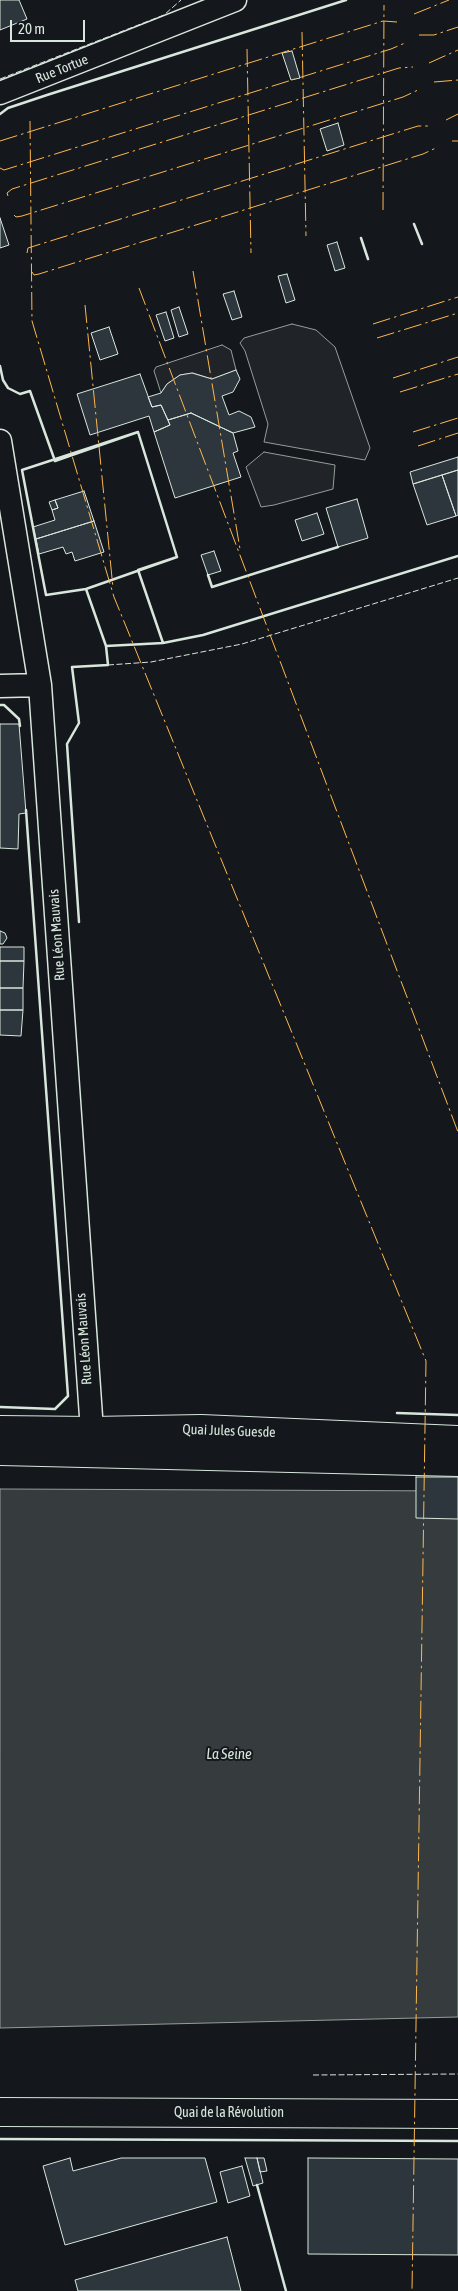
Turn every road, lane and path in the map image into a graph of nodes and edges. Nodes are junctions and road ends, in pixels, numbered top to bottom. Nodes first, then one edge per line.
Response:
1 (236, 0) edge
2 (0, 93) edge
3 (0, 441) edge
4 (40, 685) junction
5 (0, 686) edge
6 (0, 1430) edge
7 (458, 1440) edge
8 (91, 1442) junction
9 (0, 1452) edge
10 (458, 1462) edge
11 (0, 2112) edge
12 (458, 2114) edge

1 - 2 street, Rue Tortue
3 - 4 street, Rue Léon Mauvais
4 - 5 street
4 - 8 street, Rue Léon Mauvais
6 - 8 main road, Quai Jules Guesde
7 - 8 main road, Quai Jules Guesde
8 - 9 main road, Quai Jules Guesde
8 - 10 main road, Quai Jules Guesde
11 - 12 main road, Quai de la Révolution

